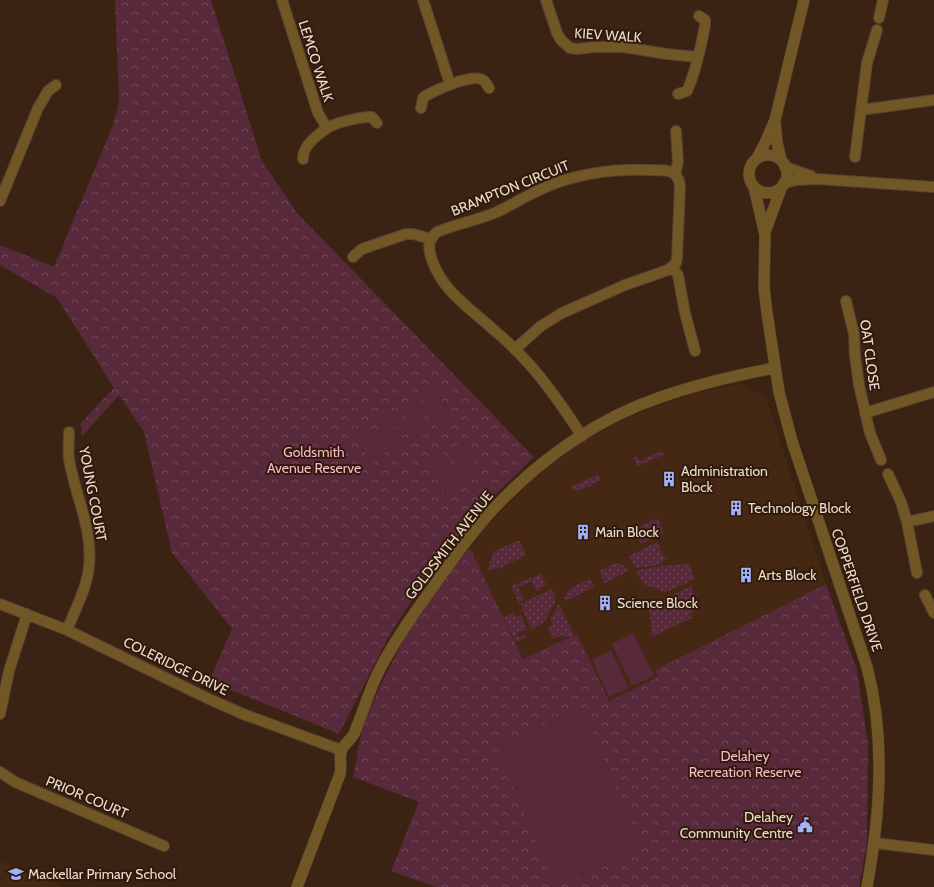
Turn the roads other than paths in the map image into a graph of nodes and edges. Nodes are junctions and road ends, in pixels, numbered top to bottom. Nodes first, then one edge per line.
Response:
1 (282, 0) edge
2 (423, 0) edge
3 (546, 0) edge
4 (804, 0) edge
5 (883, 0) edge
6 (698, 16) dead end
7 (879, 18) dead end
8 (877, 30) dead end
9 (698, 56) junction
10 (450, 84) junction
11 (56, 85) dead end
12 (489, 88) dead end
13 (678, 94) dead end
14 (934, 100) edge
15 (421, 108) dead end
16 (861, 110) junction
17 (775, 120) junction
18 (377, 123) dead end
19 (327, 128) junction
20 (676, 131) dead end
21 (856, 157) dead end
22 (757, 158) junction
23 (303, 159) dead end
24 (783, 164) junction
25 (675, 174) junction
26 (818, 179) junction
27 (783, 184) junction
28 (754, 187) junction
29 (934, 187) edge
30 (0, 201) edge
31 (765, 235) junction
32 (431, 239) junction
33 (353, 257) dead end
34 (672, 267) junction
35 (846, 301) dead end
36 (515, 349) junction
37 (695, 351) dead end
38 (775, 368) junction
39 (934, 392) edge
40 (865, 414) junction
41 (69, 432) dead end
42 (582, 436) junction
43 (881, 460) dead end
44 (888, 474) dead end
45 (934, 516) edge
46 (907, 522) junction
47 (917, 573) dead end
48 (925, 596) dead end
49 (0, 604) edge
50 (934, 613) edge
51 (27, 614) junction
52 (67, 630) junction
53 (0, 714) edge
54 (342, 750) junction
55 (0, 772) edge
56 (875, 843) junction
57 (164, 846) dead end
58 (934, 850) edge
59 (297, 887) edge
60 (867, 887) edge

1 - 19 street, LEMCO WALK
2 - 10 street
3 - 9 street, KIEV WALK
4 - 17 street
5 - 7 street
6 - 9 street
8 - 16 street
9 - 13 street
10 - 12 street
10 - 15 street
11 - 30 street
14 - 16 street
16 - 21 street
17 - 22 street
17 - 24 street
18 - 19 street
19 - 23 street
20 - 25 street
22 - 24 street
22 - 28 street
24 - 26 street
24 - 27 street
25 - 32 street, BRAMPTON CIRCUIT
25 - 34 street
26 - 27 street
26 - 29 street
27 - 28 street
27 - 31 street, COPPERFIELD DRIVE
28 - 31 street, COPPERFIELD DRIVE
31 - 38 street, COPPERFIELD DRIVE
32 - 33 street
32 - 36 street
34 - 36 street
34 - 37 street
35 - 40 street, OAT CLOSE
36 - 42 street
38 - 42 street, GOLDSMITH AVENUE
38 - 56 street, COPPERFIELD DRIVE
39 - 40 street, OAT CLOSE
40 - 43 street, OAT CLOSE
41 - 52 street, YOUNG COURT
42 - 54 street, GOLDSMITH AVENUE
44 - 46 street
45 - 46 street
46 - 47 street
48 - 50 street
49 - 51 street, COLERIDGE DRIVE
51 - 52 street, COLERIDGE DRIVE
51 - 53 street
52 - 54 street, COLERIDGE DRIVE
54 - 59 street
55 - 57 street, PRIOR COURT
56 - 58 street
56 - 60 street, COPPERFIELD DRIVE

